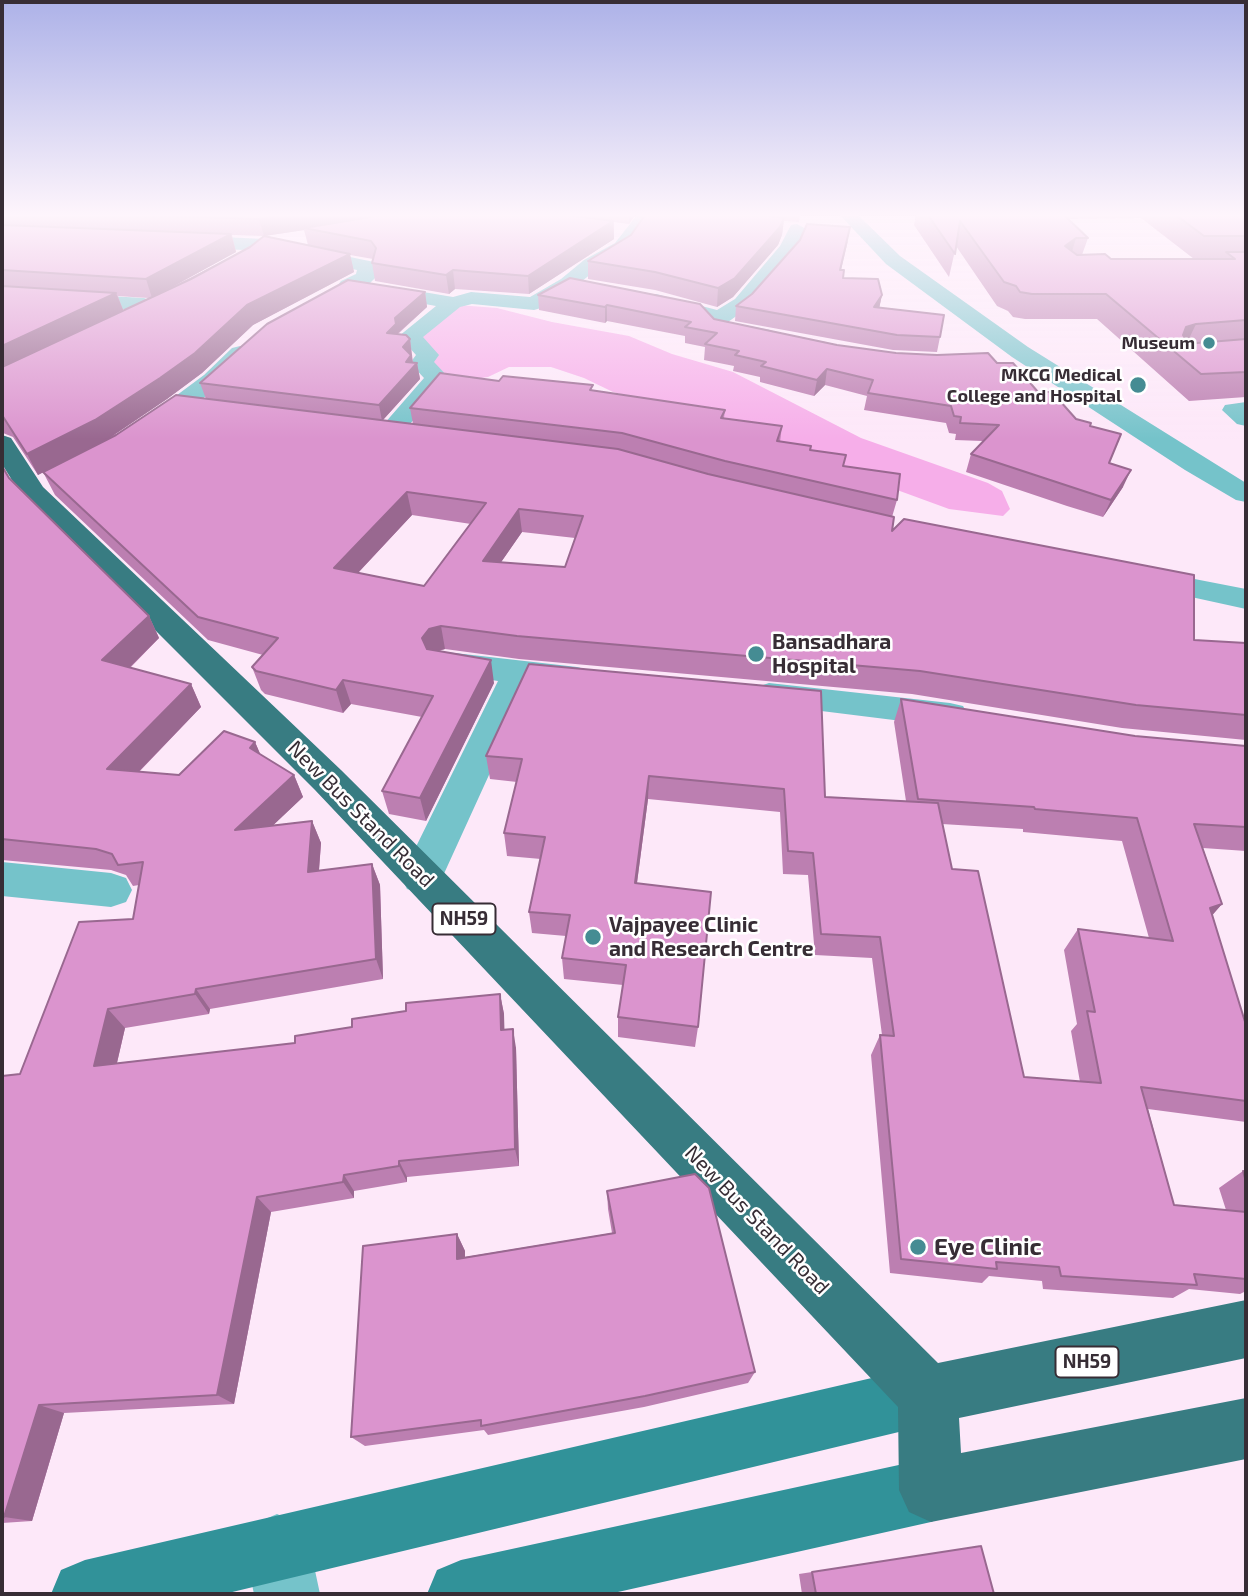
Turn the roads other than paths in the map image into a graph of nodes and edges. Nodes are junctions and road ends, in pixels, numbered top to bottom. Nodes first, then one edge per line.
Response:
1 (340, 289) edge
2 (374, 289) edge
3 (569, 289) edge
4 (753, 289) edge
5 (934, 289) edge
6 (2, 296) edge
7 (640, 297) edge
8 (324, 299) edge
9 (453, 303) junction
10 (715, 320) junction
11 (118, 325) edge
12 (257, 337) edge
13 (784, 340) edge
14 (1027, 357) junction
15 (992, 359) edge
16 (1246, 409) edge
17 (215, 412) edge
18 (1246, 419) edge
19 (422, 435) edge
20 (2, 443) edge
21 (1234, 461) dead end
22 (1194, 464) junction
23 (1246, 494) edge
24 (1116, 573) edge
25 (1246, 599) edge
26 (446, 663) edge
27 (519, 673) junction
28 (613, 680) edge
29 (735, 692) edge
30 (978, 720) edge
31 (422, 877) junction
32 (2, 878) edge
33 (111, 890) dead end
34 (1246, 1329) edge
35 (928, 1395) junction
36 (1246, 1429) edge
37 (931, 1490) junction
38 (282, 1571) edge
39 (85, 1594) edge
40 (461, 1594) edge

1 - 8 street
2 - 9 street
3 - 9 street
4 - 10 street
5 - 14 street
6 - 11 street
7 - 10 street
9 - 19 street
10 - 13 street
12 - 17 street
14 - 15 street
14 - 22 street
16 - 18 street
20 - 31 highway, New Bus Stand Road / NH59
21 - 22 street
22 - 23 street
24 - 25 street
26 - 27 street
27 - 28 street
27 - 31 street
29 - 30 street
31 - 35 highway, New Bus Stand Road / NH59
32 - 33 street
34 - 35 highway, NH59
35 - 37 highway
35 - 38 main road
36 - 37 highway
37 - 40 main road
38 - 39 main road

